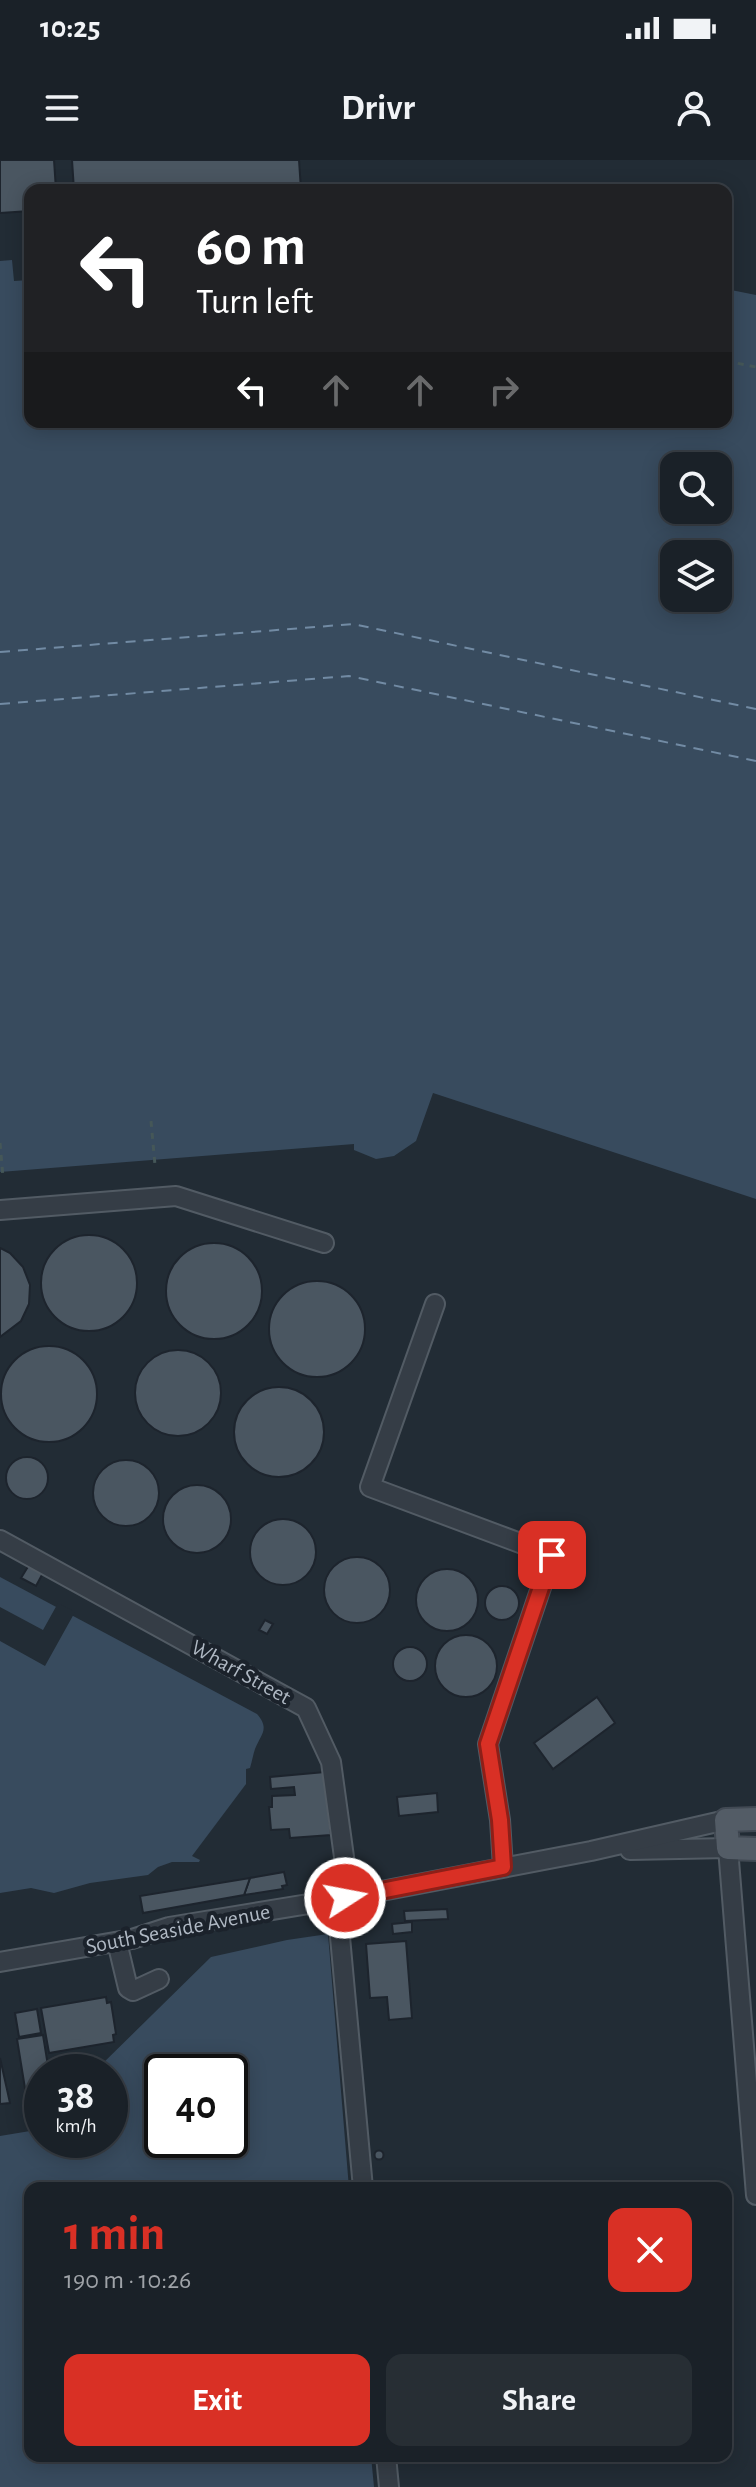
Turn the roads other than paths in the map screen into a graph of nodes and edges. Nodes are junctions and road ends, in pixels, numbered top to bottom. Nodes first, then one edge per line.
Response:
1 (0, 1210) edge
2 (324, 1243) dead end
3 (435, 1304) dead end
4 (0, 1540) edge
5 (756, 1819) edge
6 (726, 1820) junction
7 (728, 1848) junction
8 (756, 1849) edge
9 (591, 1851) junction
10 (503, 1867) junction
11 (345, 1898) junction
12 (117, 1942) junction
13 (0, 1962) edge
14 (159, 1979) dead end
15 (362, 2182) edge
16 (756, 2195) edge
17 (387, 2462) edge
18 (389, 2487) edge

1 - 2 street
3 - 10 street
4 - 11 street, Wharf Street
5 - 6 main road
6 - 7 main road
6 - 9 street, South Seaside Avenue
7 - 8 main road
7 - 9 street, South Seaside Avenue
7 - 16 street
9 - 10 street, South Seaside Avenue
10 - 11 street, South Seaside Avenue
11 - 12 street, South Seaside Avenue
11 - 15 street, Wharf Street
12 - 13 street, South Seaside Avenue
12 - 14 street
17 - 18 street

